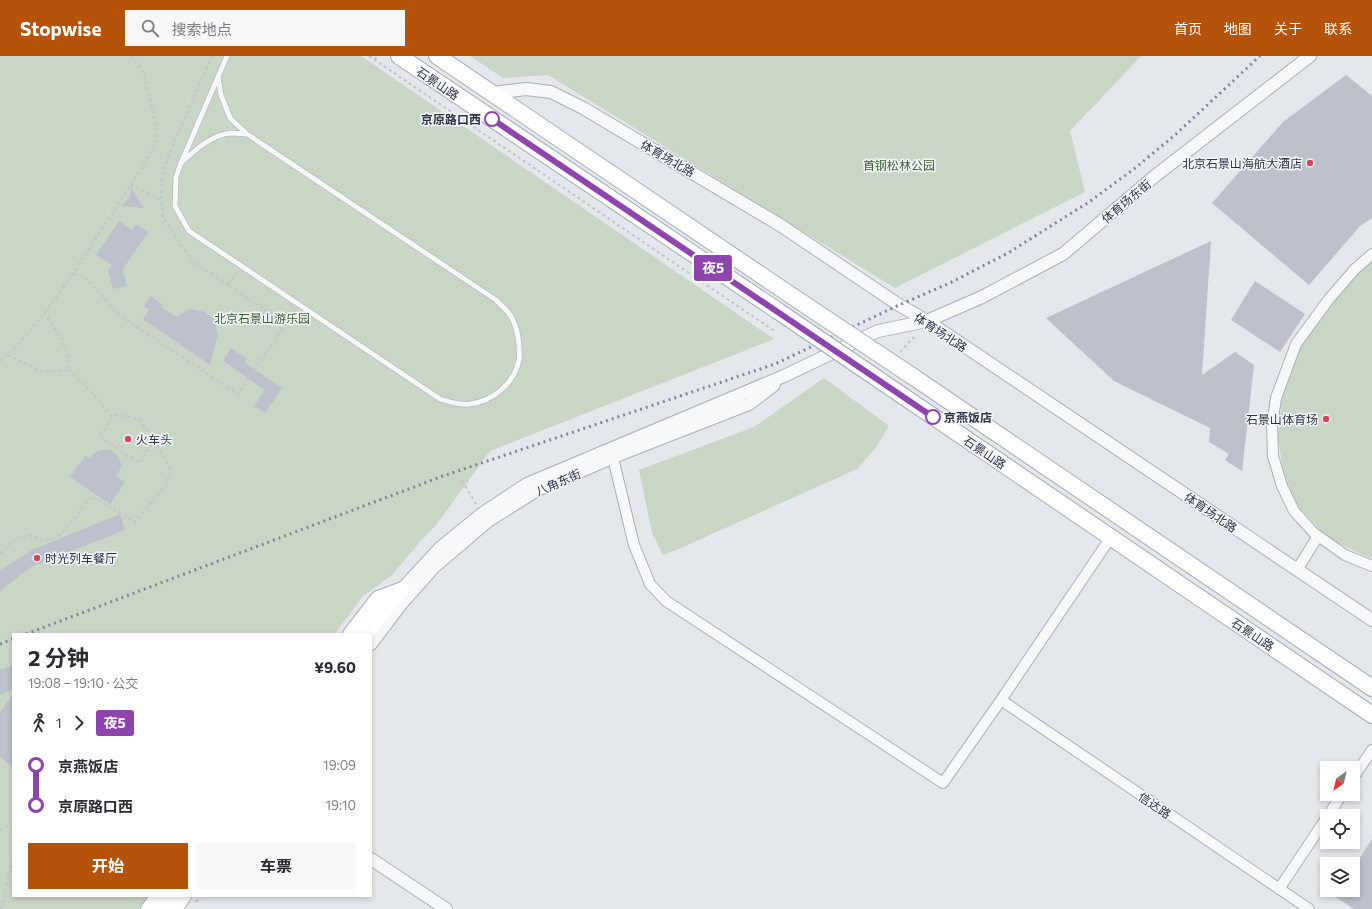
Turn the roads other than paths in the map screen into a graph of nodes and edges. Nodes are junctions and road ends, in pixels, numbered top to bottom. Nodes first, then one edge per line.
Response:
1 (227, 56) edge
2 (399, 56) edge
3 (437, 56) edge
4 (1310, 56) edge
5 (218, 76) junction
6 (492, 93) junction
7 (247, 134) junction
8 (181, 163) junction
9 (1372, 254) edge
10 (927, 321) junction
11 (784, 376) junction
12 (613, 458) junction
13 (1318, 536) junction
14 (1111, 538) junction
15 (1372, 566) edge
16 (1297, 570) junction
17 (402, 589) junction
18 (1372, 620) edge
19 (351, 633) edge
20 (367, 633) edge
21 (372, 643) edge
22 (1372, 688) edge
23 (1001, 700) junction
24 (1372, 715) edge
25 (1372, 750) edge
26 (1360, 768) edge
27 (1320, 828) edge
28 (372, 860) edge
29 (1279, 889) junction
30 (157, 897) edge
31 (170, 897) edge
32 (183, 897) edge
33 (148, 909) edge
34 (162, 909) edge
35 (175, 909) edge
36 (446, 909) edge
37 (1309, 909) edge

1 - 5 lane
2 - 14 main road, 石景山路, bridge
3 - 6 main road, 石景山路
4 - 10 street, 体育场东街
5 - 7 lane
5 - 8 lane
6 - 10 street, 体育场北路
6 - 22 main road, 石景山路, bridge
7 - 8 lane
7 - 8 lane
9 - 13 street
10 - 11 street, 八角东街
10 - 16 street, 体育场北路
11 - 12 street, 八角东街
11 - 17 street, 八角东街
12 - 21 street, 八角东街
12 - 23 street
13 - 15 street
13 - 16 street
14 - 23 street
14 - 24 main road, 石景山路
16 - 18 street, 体育场北路
17 - 19 main road
17 - 20 main road, 八角东街
23 - 29 street, 信达路
25 - 26 street
27 - 29 street
28 - 36 street
29 - 37 street, 信达路
30 - 33 main road
31 - 34 main road
32 - 35 main road

